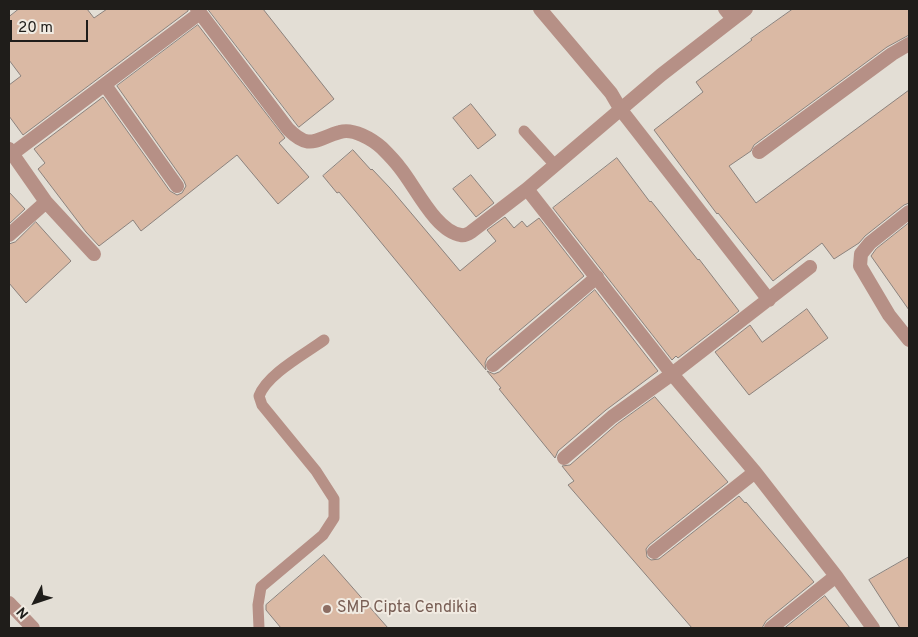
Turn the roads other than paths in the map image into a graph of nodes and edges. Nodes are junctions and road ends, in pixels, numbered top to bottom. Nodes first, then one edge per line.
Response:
1 (540, 9) edge
2 (746, 9) edge
3 (199, 11) edge
4 (729, 14) edge
5 (909, 44) edge
6 (105, 85) junction
7 (622, 110) junction
8 (524, 131) dead end
9 (11, 152) edge
10 (759, 152) dead end
11 (555, 165) junction
12 (177, 186) dead end
13 (527, 189) junction
14 (46, 202) junction
15 (909, 212) edge
16 (9, 235) edge
17 (94, 254) dead end
18 (810, 267) dead end
19 (597, 277) junction
20 (769, 300) junction
21 (324, 340) dead end
22 (909, 340) edge
23 (493, 365) dead end
24 (672, 374) junction
25 (564, 458) dead end
26 (755, 472) junction
27 (654, 552) dead end
28 (836, 576) junction
29 (9, 604) edge
30 (33, 628) edge
31 (259, 628) edge
32 (771, 628) edge
33 (873, 628) edge

1 - 7 street
2 - 4 street
3 - 6 street
3 - 13 street
4 - 7 street
5 - 10 street
6 - 9 street
6 - 12 street
7 - 11 street
7 - 20 street
8 - 11 lane
9 - 14 street
11 - 13 street
13 - 19 street
14 - 16 street
14 - 17 street
15 - 22 street
18 - 20 street
19 - 23 street
19 - 24 street
20 - 24 street
21 - 31 lane
24 - 25 street
24 - 26 street
26 - 27 street
26 - 28 street
28 - 32 street
28 - 33 street
29 - 30 street

